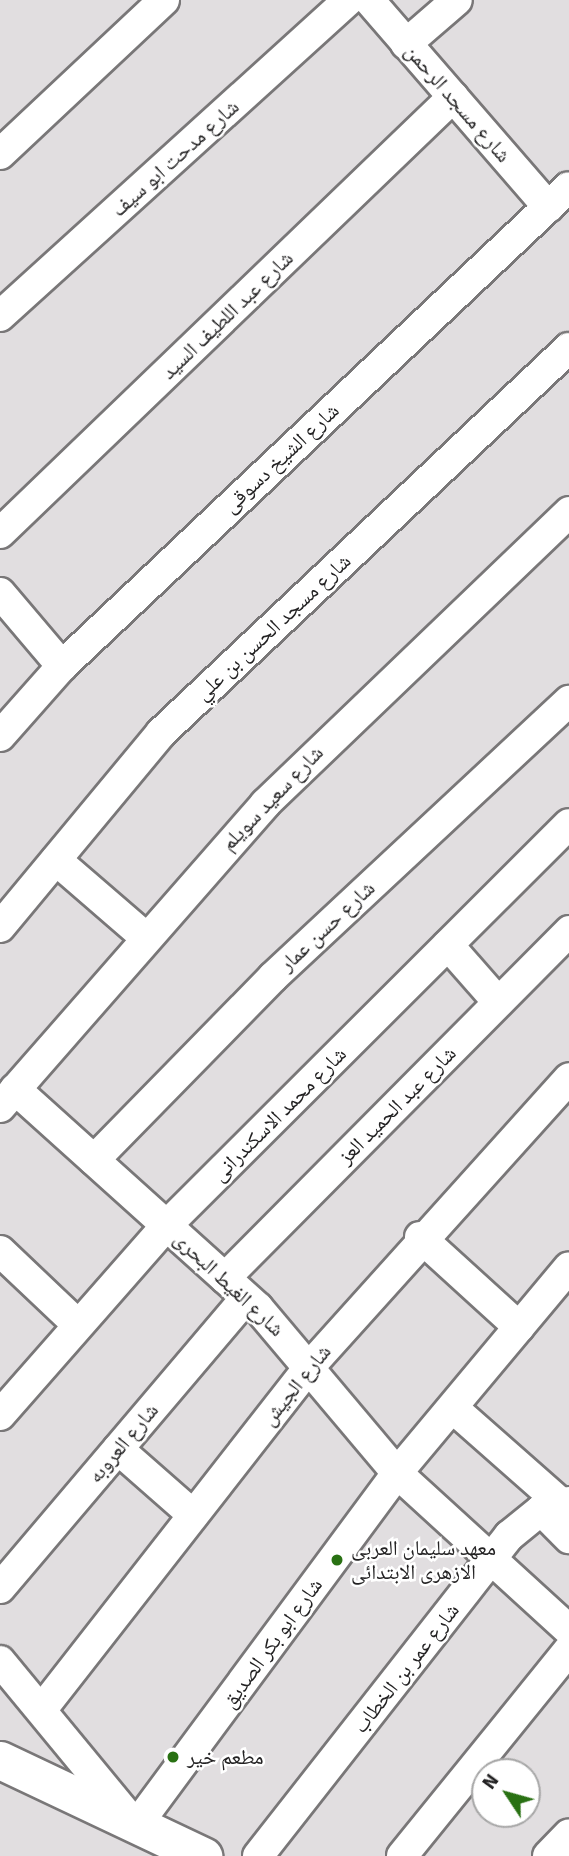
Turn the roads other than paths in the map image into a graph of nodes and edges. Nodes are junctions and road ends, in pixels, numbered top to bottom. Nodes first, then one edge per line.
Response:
1 (164, 0) edge
2 (349, 0) edge
3 (369, 0) edge
4 (457, 0) edge
5 (406, 44) junction
6 (453, 97) junction
7 (0, 154) edge
8 (558, 197) edge
9 (0, 316) edge
10 (569, 348) edge
11 (569, 512) edge
12 (0, 533) edge
13 (0, 593) edge
14 (62, 666) junction
15 (569, 701) edge
16 (0, 736) edge
17 (569, 824) edge
18 (56, 860) junction
19 (0, 927) edge
20 (569, 931) edge
21 (144, 936) junction
22 (449, 945) junction
23 (498, 1002) junction
24 (569, 1078) edge
25 (8, 1098) edge
26 (94, 1160) junction
27 (166, 1226) junction
28 (420, 1237) junction
29 (0, 1251) edge
30 (563, 1285) edge
31 (235, 1288) junction
32 (76, 1324) junction
33 (519, 1327) junction
34 (311, 1365) junction
35 (454, 1409) junction
36 (0, 1415) edge
37 (118, 1449) junction
38 (397, 1473) junction
39 (558, 1506) edge
40 (193, 1515) junction
41 (569, 1538) edge
42 (492, 1560) junction
43 (0, 1588) edge
44 (569, 1630) edge
45 (569, 1650) edge
46 (0, 1661) edge
47 (42, 1709) junction
48 (0, 1760) edge
49 (136, 1826) junction
50 (569, 1834) edge
51 (186, 1853) edge
52 (258, 1856) edge
53 (402, 1856) edge
54 (548, 1856) edge

1 - 7 street
2 - 9 street, شارع مدحت ابو سيف
3 - 5 street, شارع مسجد الرحمن
4 - 5 street
5 - 6 street, شارع مسجد الرحمن
6 - 8 street, شارع مسجد الرحمن
6 - 12 street, شارع عبد اللطيف السيد
8 - 14 street, شارع الشيخ دسوقى
10 - 18 street, شارع مسجد الحسن بن علي
11 - 21 street, شارع سعيد سويلم
13 - 14 street
14 - 16 street, شارع الشيخ دسوقى
15 - 26 street, شارع حسن عمار
17 - 22 street, شارع محمد الاسكندرانى
18 - 19 street, شارع مسجد الحسن بن علي
18 - 21 street
20 - 23 street, شارع عبد الحميد العز
21 - 25 street, شارع سعيد سويلم
22 - 23 street
22 - 27 street, شارع محمد الاسكندرانى
23 - 31 street, شارع عبد الحميد العز
24 - 28 street, شارع الجيش
25 - 26 street, شارع الغيط البحرى
26 - 27 street, شارع الغيط البحرى
27 - 31 street, شارع الغيط البحرى
27 - 32 street, شارع محمد الاسكندرانى
28 - 33 street
28 - 34 street, شارع الجيش
29 - 32 street
30 - 33 street, شارع ابو بكر الصديق
31 - 34 street, شارع الغيط البحرى
31 - 37 street, شارع العروبه
32 - 36 street, شارع محمد الاسكندرانى
33 - 35 street, شارع ابو بكر الصديق
34 - 38 street, شارع الغيط البحرى
34 - 40 street, شارع الجيش
35 - 38 street, شارع ابو بكر الصديق
35 - 39 street
37 - 40 street
37 - 43 street, شارع العروبه
38 - 42 street, شارع الغيط البحرى
38 - 49 street, شارع ابو بكر الصديق
39 - 41 street
39 - 42 street, شارع عمر بن الخطاب
40 - 47 street, شارع الجيش
42 - 44 street, شارع الغيط البحرى
42 - 52 street, شارع عمر بن الخطاب
45 - 53 street
46 - 47 street
47 - 49 street
48 - 49 street
49 - 51 street
50 - 54 street

